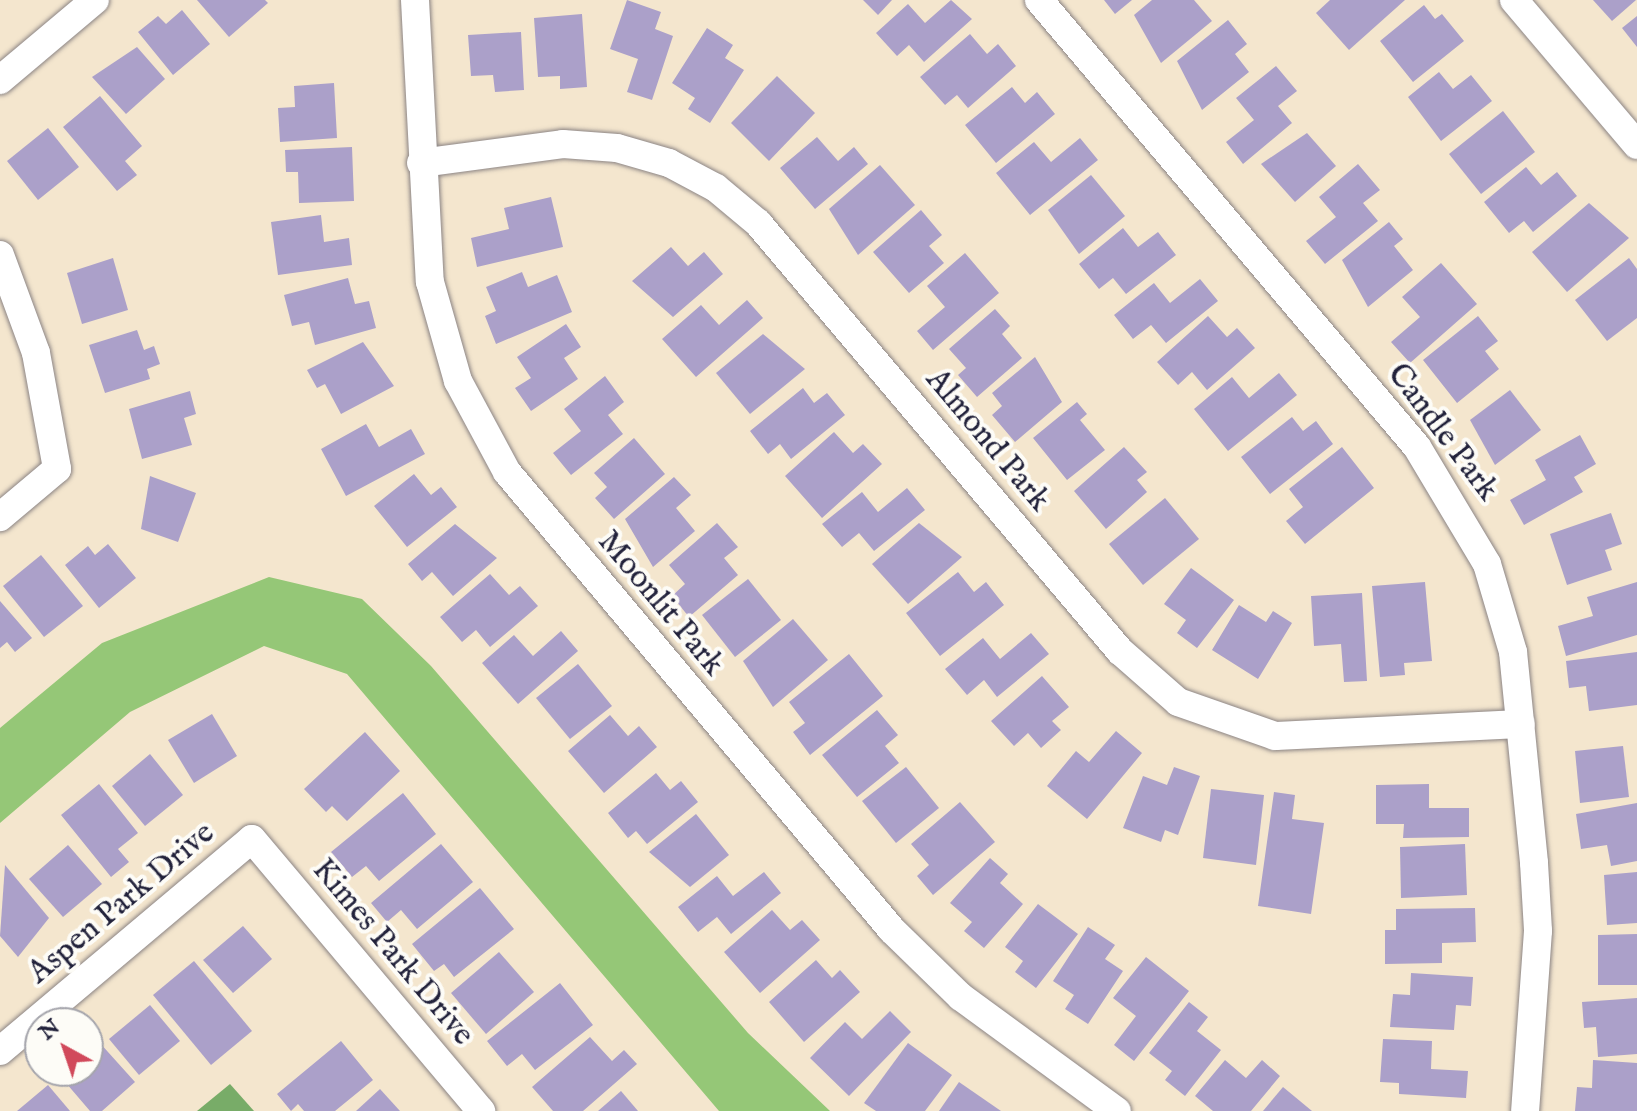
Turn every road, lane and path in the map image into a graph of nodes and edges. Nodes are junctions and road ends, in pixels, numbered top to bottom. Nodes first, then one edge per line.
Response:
1 (95, 0) edge
2 (415, 0) edge
3 (1039, 0) edge
4 (1514, 0) edge
5 (0, 80) edge
6 (1637, 145) edge
7 (421, 163) junction
8 (0, 255) edge
9 (0, 517) edge
10 (1521, 724) junction
11 (252, 839) joint
12 (0, 1051) edge
13 (481, 1111) edge
14 (1117, 1111) edge
15 (1525, 1111) edge

1 - 5 street
2 - 7 street, Moonlit Park
3 - 10 street, Candle Park
4 - 6 street
7 - 10 street, Almond Park
7 - 14 street, Moonlit Park
8 - 9 street
10 - 15 street, Candle Park
11 - 12 street, Aspen Park Drive
11 - 13 street, Kimes Park Drive

